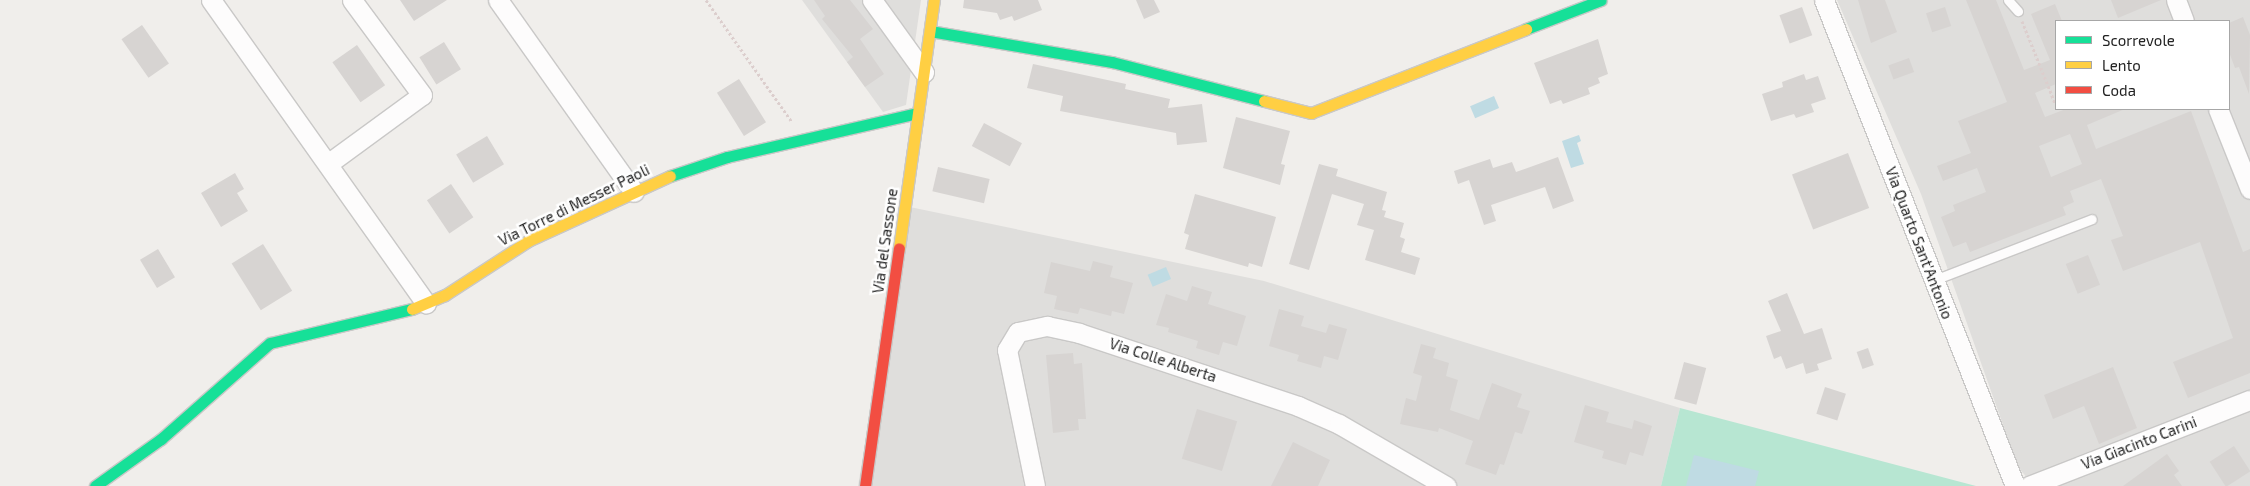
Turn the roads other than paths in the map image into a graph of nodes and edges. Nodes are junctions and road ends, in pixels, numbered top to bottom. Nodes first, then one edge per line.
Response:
1 (212, 0) edge
2 (352, 0) edge
3 (498, 0) edge
4 (872, 0) edge
5 (934, 0) edge
6 (1601, 0) edge
7 (1824, 0) edge
8 (2008, 0) edge
9 (2176, 0) edge
10 (2018, 12) road end
11 (2184, 20) edge
12 (930, 31) junction
13 (924, 72) junction
14 (2218, 110) edge
15 (918, 113) junction
16 (329, 163) junction
17 (2250, 189) edge
18 (634, 192) junction
19 (2092, 219) dead end
20 (1934, 280) junction
21 (426, 304) junction
22 (2250, 400) edge
23 (95, 486) edge
24 (865, 486) edge
25 (1035, 486) edge
26 (1446, 486) edge
27 (2015, 486) edge
28 (2029, 486) edge

1 - 16 street
2 - 16 street
3 - 18 street
4 - 13 street
5 - 12 street, Via del Sassone
6 - 12 street
7 - 20 street, Via Quarto Sant'Antonio
8 - 10 lane
9 - 11 street
12 - 13 street, Via del Sassone
13 - 15 street, Via del Sassone
14 - 17 street
15 - 18 street, Via Torre di Messer Paoli
15 - 24 street, Via del Sassone
16 - 21 street
18 - 21 street, Via Torre di Messer Paoli
19 - 20 lane
20 - 27 street, Via Quarto Sant'Antonio
21 - 23 street, Via Torre di Messer Paoli
22 - 28 street, Via Giacinto Carini
25 - 26 street, Via Colle Alberta

